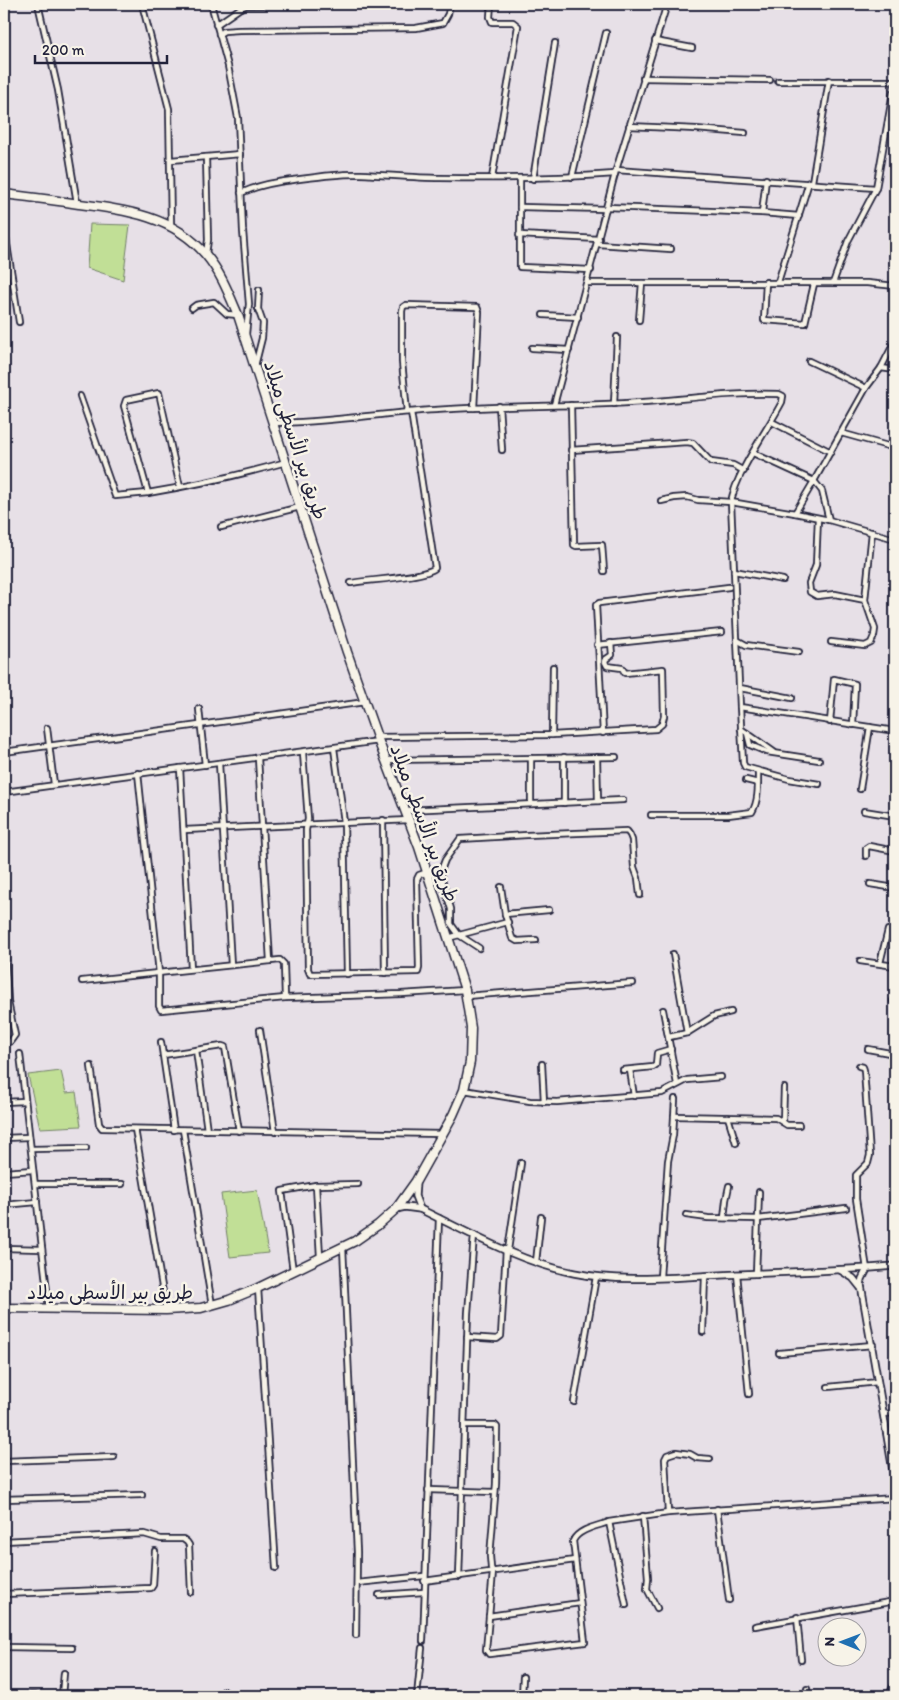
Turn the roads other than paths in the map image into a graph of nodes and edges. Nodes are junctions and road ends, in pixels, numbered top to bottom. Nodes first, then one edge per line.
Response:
1 (38, 4) edge
2 (142, 4) edge
3 (211, 4) edge
4 (376, 4) edge
5 (450, 4) edge
6 (491, 4) edge
7 (667, 4) edge
8 (216, 25) junction
9 (606, 33) dead end
10 (219, 34) junction
11 (655, 41) junction
12 (555, 43) dead end
13 (692, 48) dead end
14 (643, 78) junction
15 (770, 80) dead end
16 (778, 80) dead end
17 (829, 80) junction
18 (629, 126) junction
19 (745, 134) dead end
20 (240, 154) junction
21 (206, 157) junction
22 (171, 160) junction
23 (616, 172) junction
24 (572, 177) junction
25 (492, 178) junction
26 (533, 178) junction
27 (520, 179) junction
28 (766, 179) junction
29 (810, 182) junction
30 (876, 188) junction
31 (242, 193) junction
32 (4, 194) edge
33 (77, 203) junction
34 (520, 207) junction
35 (607, 208) junction
36 (762, 213) junction
37 (799, 216) junction
38 (4, 225) edge
39 (171, 226) junction
40 (520, 234) junction
41 (598, 242) junction
42 (671, 249) dead end
43 (206, 254) junction
44 (591, 270) junction
45 (766, 282) junction
46 (778, 282) junction
47 (587, 283) junction
48 (642, 283) junction
49 (833, 283) junction
50 (814, 284) junction
51 (895, 286) edge
52 (259, 290) dead end
53 (192, 308) dead end
54 (238, 315) junction
55 (543, 315) dead end
56 (578, 317) junction
57 (639, 320) dead end
58 (19, 322) dead end
59 (617, 337) dead end
60 (246, 339) junction
61 (895, 341) edge
62 (532, 348) dead end
63 (569, 350) junction
64 (809, 361) dead end
65 (255, 368) junction
66 (881, 368) junction
67 (895, 370) edge
68 (866, 388) junction
69 (80, 396) dead end
70 (614, 404) junction
71 (554, 405) junction
72 (571, 405) junction
73 (499, 406) junction
74 (474, 408) junction
75 (409, 412) junction
76 (772, 422) junction
77 (273, 423) junction
78 (841, 433) junction
79 (895, 448) edge
80 (502, 450) dead end
81 (571, 450) junction
82 (831, 452) junction
83 (753, 453) junction
84 (286, 462) junction
85 (744, 471) junction
86 (814, 481) junction
87 (180, 488) junction
88 (148, 493) junction
89 (661, 501) dead end
90 (732, 502) junction
91 (300, 507) junction
92 (795, 513) junction
93 (818, 518) junction
94 (829, 520) junction
95 (221, 527) dead end
96 (872, 532) junction
97 (895, 539) edge
98 (604, 571) dead end
99 (734, 571) junction
100 (783, 580) dead end
101 (352, 583) dead end
102 (729, 587) dead end
103 (864, 600) junction
104 (722, 632) dead end
105 (737, 640) junction
106 (831, 642) dead end
107 (611, 644) junction
108 (597, 645) junction
109 (799, 652) dead end
110 (553, 667) dead end
111 (740, 688) junction
112 (792, 698) dead end
113 (365, 702) junction
114 (740, 707) junction
115 (199, 709) dead end
116 (830, 722) junction
117 (201, 725) junction
118 (853, 725) junction
119 (870, 727) junction
120 (47, 728) dead end
121 (742, 729) junction
122 (895, 731) edge
123 (603, 733) junction
124 (747, 733) junction
125 (552, 735) junction
126 (378, 739) junction
127 (50, 746) junction
128 (334, 748) junction
129 (4, 752) edge
130 (303, 753) junction
131 (775, 753) junction
132 (616, 756) dead end
133 (564, 757) junction
134 (597, 757) junction
135 (258, 758) junction
136 (531, 758) junction
137 (386, 760) junction
138 (819, 760) dead end
139 (220, 763) junction
140 (206, 765) junction
141 (180, 768) junction
142 (758, 771) junction
143 (138, 773) junction
144 (746, 780) dead end
145 (758, 783) junction
146 (54, 784) junction
147 (819, 784) dead end
148 (860, 789) dead end
149 (4, 792) edge
150 (623, 800) dead end
151 (598, 801) junction
152 (564, 803) junction
153 (532, 804) junction
154 (406, 810) junction
155 (864, 811) dead end
156 (651, 815) dead end
157 (895, 816) edge
158 (383, 820) junction
159 (409, 820) junction
160 (344, 822) junction
161 (307, 824) junction
162 (262, 825) junction
163 (223, 828) junction
164 (184, 830) junction
165 (895, 850) edge
166 (866, 856) dead end
167 (428, 872) junction
168 (870, 884) dead end
169 (501, 887) dead end
170 (895, 888) edge
171 (640, 896) dead end
172 (549, 910) dead end
173 (505, 914) junction
174 (508, 922) junction
175 (895, 930) edge
176 (459, 935) junction
177 (448, 938) junction
178 (536, 940) dead end
179 (479, 948) dead end
180 (5, 954) dead end
181 (673, 954) dead end
182 (270, 961) junction
183 (860, 961) dead end
184 (880, 963) junction
185 (231, 965) junction
186 (895, 966) edge
187 (191, 969) junction
188 (159, 973) junction
189 (386, 973) junction
190 (347, 974) junction
191 (82, 981) dead end
192 (633, 982) dead end
193 (466, 993) junction
194 (285, 998) junction
195 (663, 1010) dead end
196 (731, 1012) dead end
197 (260, 1030) dead end
198 (687, 1033) junction
199 (669, 1037) junction
200 (4, 1042) edge
201 (161, 1042) dead end
202 (671, 1049) junction
203 (868, 1049) dead end
204 (196, 1050) junction
205 (20, 1054) dead end
206 (895, 1054) edge
207 (163, 1055) junction
208 (542, 1064) dead end
209 (91, 1066) dead end
210 (859, 1066) dead end
211 (623, 1070) dead end
212 (630, 1070) junction
213 (721, 1077) dead end
214 (677, 1084) junction
215 (784, 1088) dead end
216 (464, 1090) junction
217 (634, 1096) junction
218 (675, 1099) dead end
219 (25, 1101) junction
220 (4, 1102) edge
221 (544, 1102) junction
222 (674, 1116) junction
223 (728, 1117) junction
224 (783, 1122) junction
225 (799, 1125) dead end
226 (135, 1129) junction
227 (174, 1130) junction
228 (183, 1130) junction
229 (207, 1130) junction
230 (239, 1131) junction
231 (276, 1132) junction
232 (443, 1134) junction
233 (30, 1136) junction
234 (4, 1138) edge
235 (736, 1143) dead end
236 (86, 1148) dead end
237 (31, 1149) junction
238 (521, 1163) dead end
239 (33, 1170) junction
240 (4, 1172) edge
241 (416, 1181) junction
242 (35, 1184) junction
243 (122, 1184) dead end
244 (358, 1184) dead end
245 (316, 1185) junction
246 (729, 1186) dead end
247 (759, 1192) dead end
248 (37, 1202) junction
249 (4, 1205) edge
250 (846, 1208) dead end
251 (396, 1209) junction
252 (420, 1209) junction
253 (686, 1215) dead end
254 (541, 1216) dead end
255 (439, 1218) junction
256 (724, 1218) junction
257 (758, 1219) junction
258 (474, 1235) junction
259 (343, 1247) junction
260 (4, 1248) edge
261 (42, 1249) junction
262 (507, 1250) junction
263 (320, 1257) junction
264 (536, 1262) junction
265 (895, 1266) edge
266 (867, 1269) junction
267 (840, 1270) junction
268 (292, 1271) junction
269 (737, 1274) junction
270 (756, 1274) junction
271 (596, 1276) junction
272 (706, 1276) junction
273 (660, 1277) junction
274 (258, 1288) junction
275 (862, 1290) junction
276 (212, 1305) junction
277 (4, 1308) edge
278 (49, 1309) junction
279 (166, 1310) junction
280 (703, 1332) dead end
281 (467, 1337) junction
282 (873, 1345) junction
283 (778, 1353) dead end
284 (878, 1382) junction
285 (828, 1387) dead end
286 (749, 1394) dead end
287 (574, 1402) dead end
288 (895, 1413) edge
289 (883, 1414) junction
290 (464, 1425) junction
291 (114, 1457) dead end
292 (710, 1459) dead end
293 (4, 1461) edge
294 (895, 1482) edge
295 (428, 1490) junction
296 (462, 1491) junction
297 (495, 1492) junction
298 (142, 1495) dead end
299 (895, 1498) edge
300 (4, 1500) edge
301 (717, 1509) junction
302 (668, 1513) junction
303 (644, 1516) junction
304 (609, 1522) junction
305 (4, 1542) edge
306 (155, 1551) dead end
307 (575, 1560) junction
308 (276, 1568) dead end
309 (493, 1572) junction
310 (459, 1576) junction
311 (424, 1578) junction
312 (357, 1583) junction
313 (191, 1592) dead end
314 (424, 1592) junction
315 (4, 1594) edge
316 (379, 1595) dead end
317 (729, 1600) dead end
318 (895, 1601) edge
319 (580, 1603) junction
320 (626, 1605) dead end
321 (657, 1608) dead end
322 (490, 1616) junction
323 (797, 1618) junction
324 (755, 1626) dead end
325 (356, 1635) dead end
326 (423, 1641) dead end
327 (4, 1647) edge
328 (72, 1648) dead end
329 (422, 1648) dead end
330 (801, 1660) dead end
331 (64, 1673) dead end
332 (523, 1677) dead end
333 (895, 1684) edge
334 (807, 1689) dead end
335 (4, 1695) edge
336 (62, 1696) edge
337 (417, 1696) edge
338 (522, 1696) edge
339 (807, 1696) edge
340 (889, 1696) edge

1 - 33 street
2 - 22 street
3 - 8 street
4 - 8 street
5 - 10 street
6 - 25 street
7 - 11 street
8 - 10 street
9 - 24 street
10 - 20 street
11 - 13 street
11 - 14 street
12 - 26 street
14 - 15 street
14 - 18 street
16 - 17 street
17 - 29 street
17 - 30 street
18 - 19 street
18 - 23 street
20 - 21 street
20 - 31 street
21 - 22 street
21 - 43 street
22 - 39 street
23 - 24 street
23 - 28 street
23 - 35 street
24 - 26 street
25 - 27 street
25 - 31 street
26 - 27 street
27 - 34 street
28 - 29 street
28 - 36 street
29 - 30 street
29 - 37 street
30 - 49 street
31 - 60 street
32 - 33 main road, طريق بير الأسطى ميلاد
33 - 39 main road, طريق بير الأسطى ميلاد
34 - 35 street
34 - 40 street
35 - 36 street
35 - 41 street
36 - 37 street
37 - 46 street
38 - 58 street
39 - 43 main road, طريق بير الأسطى ميلاد
40 - 41 street
40 - 44 street
41 - 42 street
41 - 44 street
43 - 54 main road, طريق بير الأسطى ميلاد
44 - 47 street
45 - 46 street
45 - 48 street
45 - 50 street
46 - 50 street
47 - 48 street
47 - 56 street
48 - 57 street
49 - 50 street
49 - 51 street
52 - 65 street
53 - 54 street
54 - 60 main road, طريق بير الأسطى ميلاد
55 - 56 street
56 - 63 street
59 - 70 street
60 - 65 main road, طريق بير الأسطى ميلاد
61 - 66 street
62 - 63 street
63 - 71 street
64 - 68 street
65 - 77 main road, طريق بير الأسطى ميلاد
66 - 67 street
66 - 68 street
68 - 78 street
69 - 88 street
70 - 72 street
70 - 76 street
71 - 72 street
71 - 73 street
72 - 81 street
73 - 74 street
73 - 80 street
74 - 75 street
74 - 75 street
75 - 77 street
75 - 101 street
76 - 82 street
76 - 83 street
77 - 84 main road, طريق بير الأسطى ميلاد
78 - 79 street
78 - 82 street
81 - 85 street
81 - 98 street
82 - 86 street
83 - 85 street
83 - 86 street
84 - 87 street
84 - 91 main road, طريق بير الأسطى ميلاد
85 - 90 street
86 - 92 street
86 - 94 street
87 - 88 street
87 - 88 street
89 - 90 street
90 - 92 street
90 - 99 street
91 - 95 street
91 - 113 main road, طريق بير الأسطى ميلاد
92 - 93 street
93 - 94 street
93 - 103 street
94 - 96 street
96 - 97 street
96 - 103 street
99 - 100 street
99 - 105 street
102 - 108 street
103 - 106 street
104 - 107 street
105 - 109 street
105 - 111 street
107 - 108 street
107 - 123 street
108 - 123 street
110 - 125 street
111 - 112 street
111 - 114 street
113 - 117 street
113 - 126 main road, طريق بير الأسطى ميلاد
114 - 116 street
114 - 121 street
115 - 117 street
116 - 118 street
116 - 118 street
117 - 127 street
117 - 140 street
118 - 119 street
119 - 122 street
119 - 148 street
120 - 127 street
121 - 124 street
121 - 142 street
123 - 125 street
124 - 131 street
124 - 131 street
125 - 126 street
126 - 128 street
126 - 137 main road, طريق بير الأسطى ميلاد
127 - 129 street
127 - 146 street
128 - 130 street
128 - 160 street
130 - 135 street
130 - 161 street
131 - 138 street
132 - 134 street
133 - 134 street
133 - 136 street
133 - 152 street
134 - 151 street
135 - 139 street
135 - 162 street
136 - 137 street
136 - 153 street
137 - 154 main road, طريق بير الأسطى ميلاد
139 - 140 street
139 - 163 street
140 - 141 street
141 - 143 street
141 - 164 street
142 - 145 street
142 - 147 street
143 - 146 street
143 - 188 street
144 - 145 street
145 - 156 street
146 - 149 street
150 - 151 street
151 - 152 street
152 - 153 street
153 - 154 street
154 - 159 main road, طريق بير الأسطى ميلاد
155 - 157 street
158 - 159 street
158 - 160 street
158 - 189 street
159 - 167 main road, طريق بير الأسطى ميلاد
160 - 161 street
160 - 190 street
161 - 162 street
161 - 190 street
162 - 163 street
162 - 182 street
163 - 164 street
163 - 185 street
164 - 187 street
165 - 166 street
167 - 177 main road, طريق بير الأسطى ميلاد
167 - 189 street
168 - 170 street
169 - 173 street
171 - 176 street
172 - 173 street
173 - 174 street
174 - 176 street
174 - 178 street
175 - 184 street
176 - 177 street
176 - 179 street
177 - 193 main road, طريق بير الأسطى ميلاد
180 - 200 street
181 - 198 street
182 - 185 street
182 - 194 street
183 - 184 street
184 - 186 street
185 - 187 street
187 - 188 street
188 - 191 street
188 - 194 street
189 - 190 street
192 - 193 street
193 - 194 street
193 - 216 main road, طريق بير الأسطى ميلاد
195 - 199 street
196 - 198 street
197 - 231 street
198 - 199 street
199 - 202 street
201 - 207 street
202 - 212 street
202 - 214 street
203 - 206 street
204 - 207 street
204 - 229 street
204 - 230 street
205 - 219 street
207 - 227 street
208 - 221 street
209 - 226 street
210 - 266 street
211 - 212 street
212 - 217 street
213 - 214 street
214 - 217 street
215 - 224 street
216 - 221 street
216 - 232 main road, طريق بير الأسطى ميلاد
217 - 221 street
218 - 222 street
219 - 220 street
219 - 233 street
222 - 223 street
222 - 273 street
223 - 224 street
223 - 235 street
224 - 225 street
226 - 227 street
226 - 279 street
227 - 228 street
228 - 229 street
228 - 276 street
229 - 230 street
230 - 231 street
231 - 232 street
232 - 241 main road, طريق بير الأسطى ميلاد
233 - 234 street
233 - 237 street
236 - 237 street
237 - 239 street
238 - 262 street
239 - 240 street
239 - 242 street
241 - 251 main road, طريق بير الأسطى ميلاد
241 - 252 street
242 - 243 street
242 - 248 street
244 - 245 street
245 - 263 street
245 - 268 street
246 - 256 street
247 - 257 street
248 - 249 street
248 - 261 street
250 - 257 street
251 - 252 street
251 - 259 main road, طريق بير الأسطى ميلاد
252 - 255 street
253 - 256 street
254 - 264 street
255 - 258 street
255 - 295 street
256 - 257 street
257 - 270 street
258 - 262 street
258 - 281 street
259 - 263 main road, طريق بير الأسطى ميلاد
259 - 312 street
260 - 261 street
261 - 278 street
262 - 264 street
262 - 281 street
263 - 268 main road, طريق بير الأسطى ميلاد
264 - 271 street
265 - 266 street
266 - 267 street
266 - 275 street
267 - 270 street
267 - 275 street
268 - 274 main road, طريق بير الأسطى ميلاد
269 - 270 street
269 - 272 street
269 - 286 street
271 - 273 street
271 - 287 street
272 - 273 street
272 - 280 street
274 - 276 main road, طريق بير الأسطى ميلاد
274 - 308 street
275 - 282 street
276 - 279 main road, طريق بير الأسطى ميلاد
277 - 278 main road, طريق بير الأسطى ميلاد
278 - 279 main road, طريق بير الأسطى ميلاد
281 - 290 street
282 - 283 street
282 - 284 street
284 - 285 street
284 - 289 street
288 - 289 street
289 - 294 street
290 - 296 street
290 - 297 street
291 - 293 street
292 - 302 street
295 - 296 street
295 - 311 street
296 - 297 street
296 - 310 street
297 - 309 street
298 - 300 street
299 - 301 street
301 - 302 street
301 - 317 street
302 - 303 street
303 - 304 street
303 - 321 street
304 - 307 street
304 - 320 street
305 - 313 street
306 - 315 street
307 - 309 street
307 - 319 street
309 - 310 street
309 - 322 street
310 - 311 street
311 - 312 street
311 - 314 street
312 - 325 street
314 - 316 street
314 - 326 street
318 - 323 street
319 - 322 street
319 - 322 street
323 - 324 street
323 - 330 street
327 - 328 street
329 - 337 street
331 - 336 street
332 - 338 street
333 - 340 street
334 - 339 street
335 - 336 street

